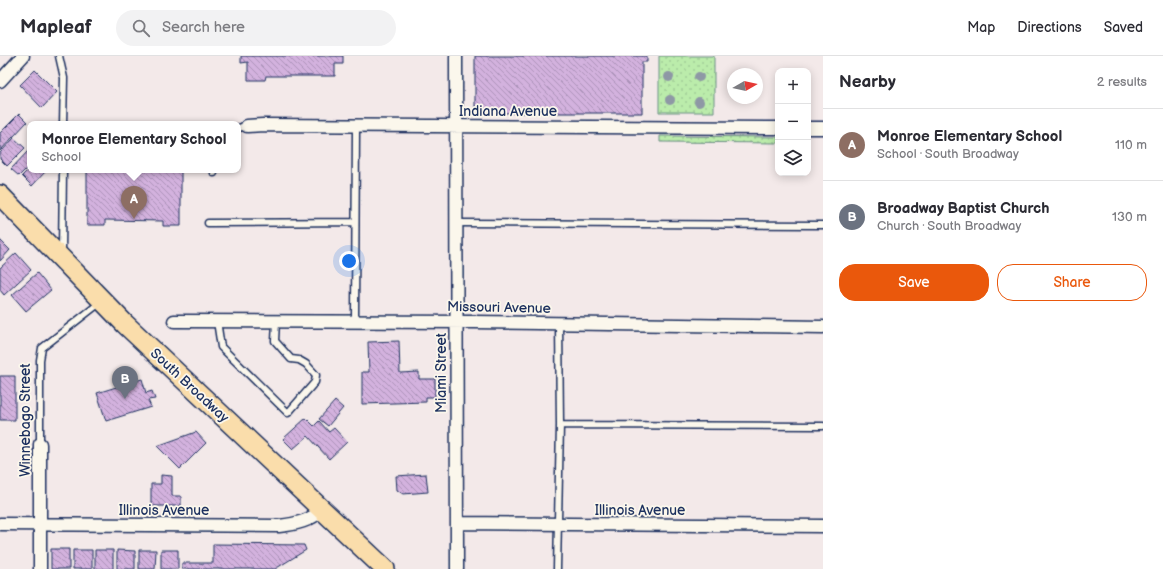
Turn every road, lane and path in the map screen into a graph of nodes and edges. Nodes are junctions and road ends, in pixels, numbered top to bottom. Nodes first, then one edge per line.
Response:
1 (23, 56) edge
2 (59, 56) edge
3 (456, 56) edge
4 (0, 81) edge
5 (64, 121) edge
6 (356, 125) junction
7 (456, 126) junction
8 (242, 127) edge
9 (775, 128) edge
10 (811, 128) edge
11 (823, 128) edge
12 (63, 173) edge
13 (0, 195) edge
14 (355, 222) junction
15 (208, 223) dead end
16 (456, 223) junction
17 (823, 225) edge
18 (62, 261) junction
19 (102, 301) junction
20 (174, 321) dead end
21 (217, 321) junction
22 (276, 321) junction
23 (355, 321) junction
24 (456, 322) junction
25 (559, 323) junction
26 (823, 327) edge
27 (560, 425) junction
28 (823, 426) edge
29 (40, 444) joint
30 (323, 509) junction
31 (457, 523) junction
32 (0, 524) edge
33 (40, 524) junction
34 (557, 524) junction
35 (823, 526) edge
36 (40, 569) edge
37 (385, 569) edge
38 (457, 569) edge
39 (557, 569) edge

1 - 4 street
2 - 5 lane
3 - 7 street, Miami Street
6 - 7 street, Indiana Avenue
6 - 8 street, Indiana Avenue
6 - 14 lane
7 - 9 street, Indiana Avenue
7 - 16 street, Miami Street
10 - 11 street
12 - 18 lane
13 - 18 main road, South Broadway
14 - 15 lane
14 - 23 lane
16 - 17 lane
16 - 24 street, Miami Street
18 - 19 main road, South Broadway
19 - 29 lane, Winnebago Street
19 - 30 main road, South Broadway
20 - 21 street, Missouri Avenue
21 - 22 street, Missouri Avenue
21 - 22 lane
22 - 23 street, Missouri Avenue
23 - 24 street, Missouri Avenue
24 - 25 street, Missouri Avenue
24 - 31 street, Miami Street
25 - 26 street, Missouri Avenue
25 - 27 lane
27 - 28 lane
27 - 34 lane
29 - 33 street, Winnebago Street
30 - 33 street, Illinois Avenue
30 - 37 main road, South Broadway
31 - 34 street, Illinois Avenue
31 - 38 street, Miami Street
32 - 33 street, Illinois Avenue
33 - 36 street, Winnebago Street
34 - 35 street, Illinois Avenue
34 - 39 lane

